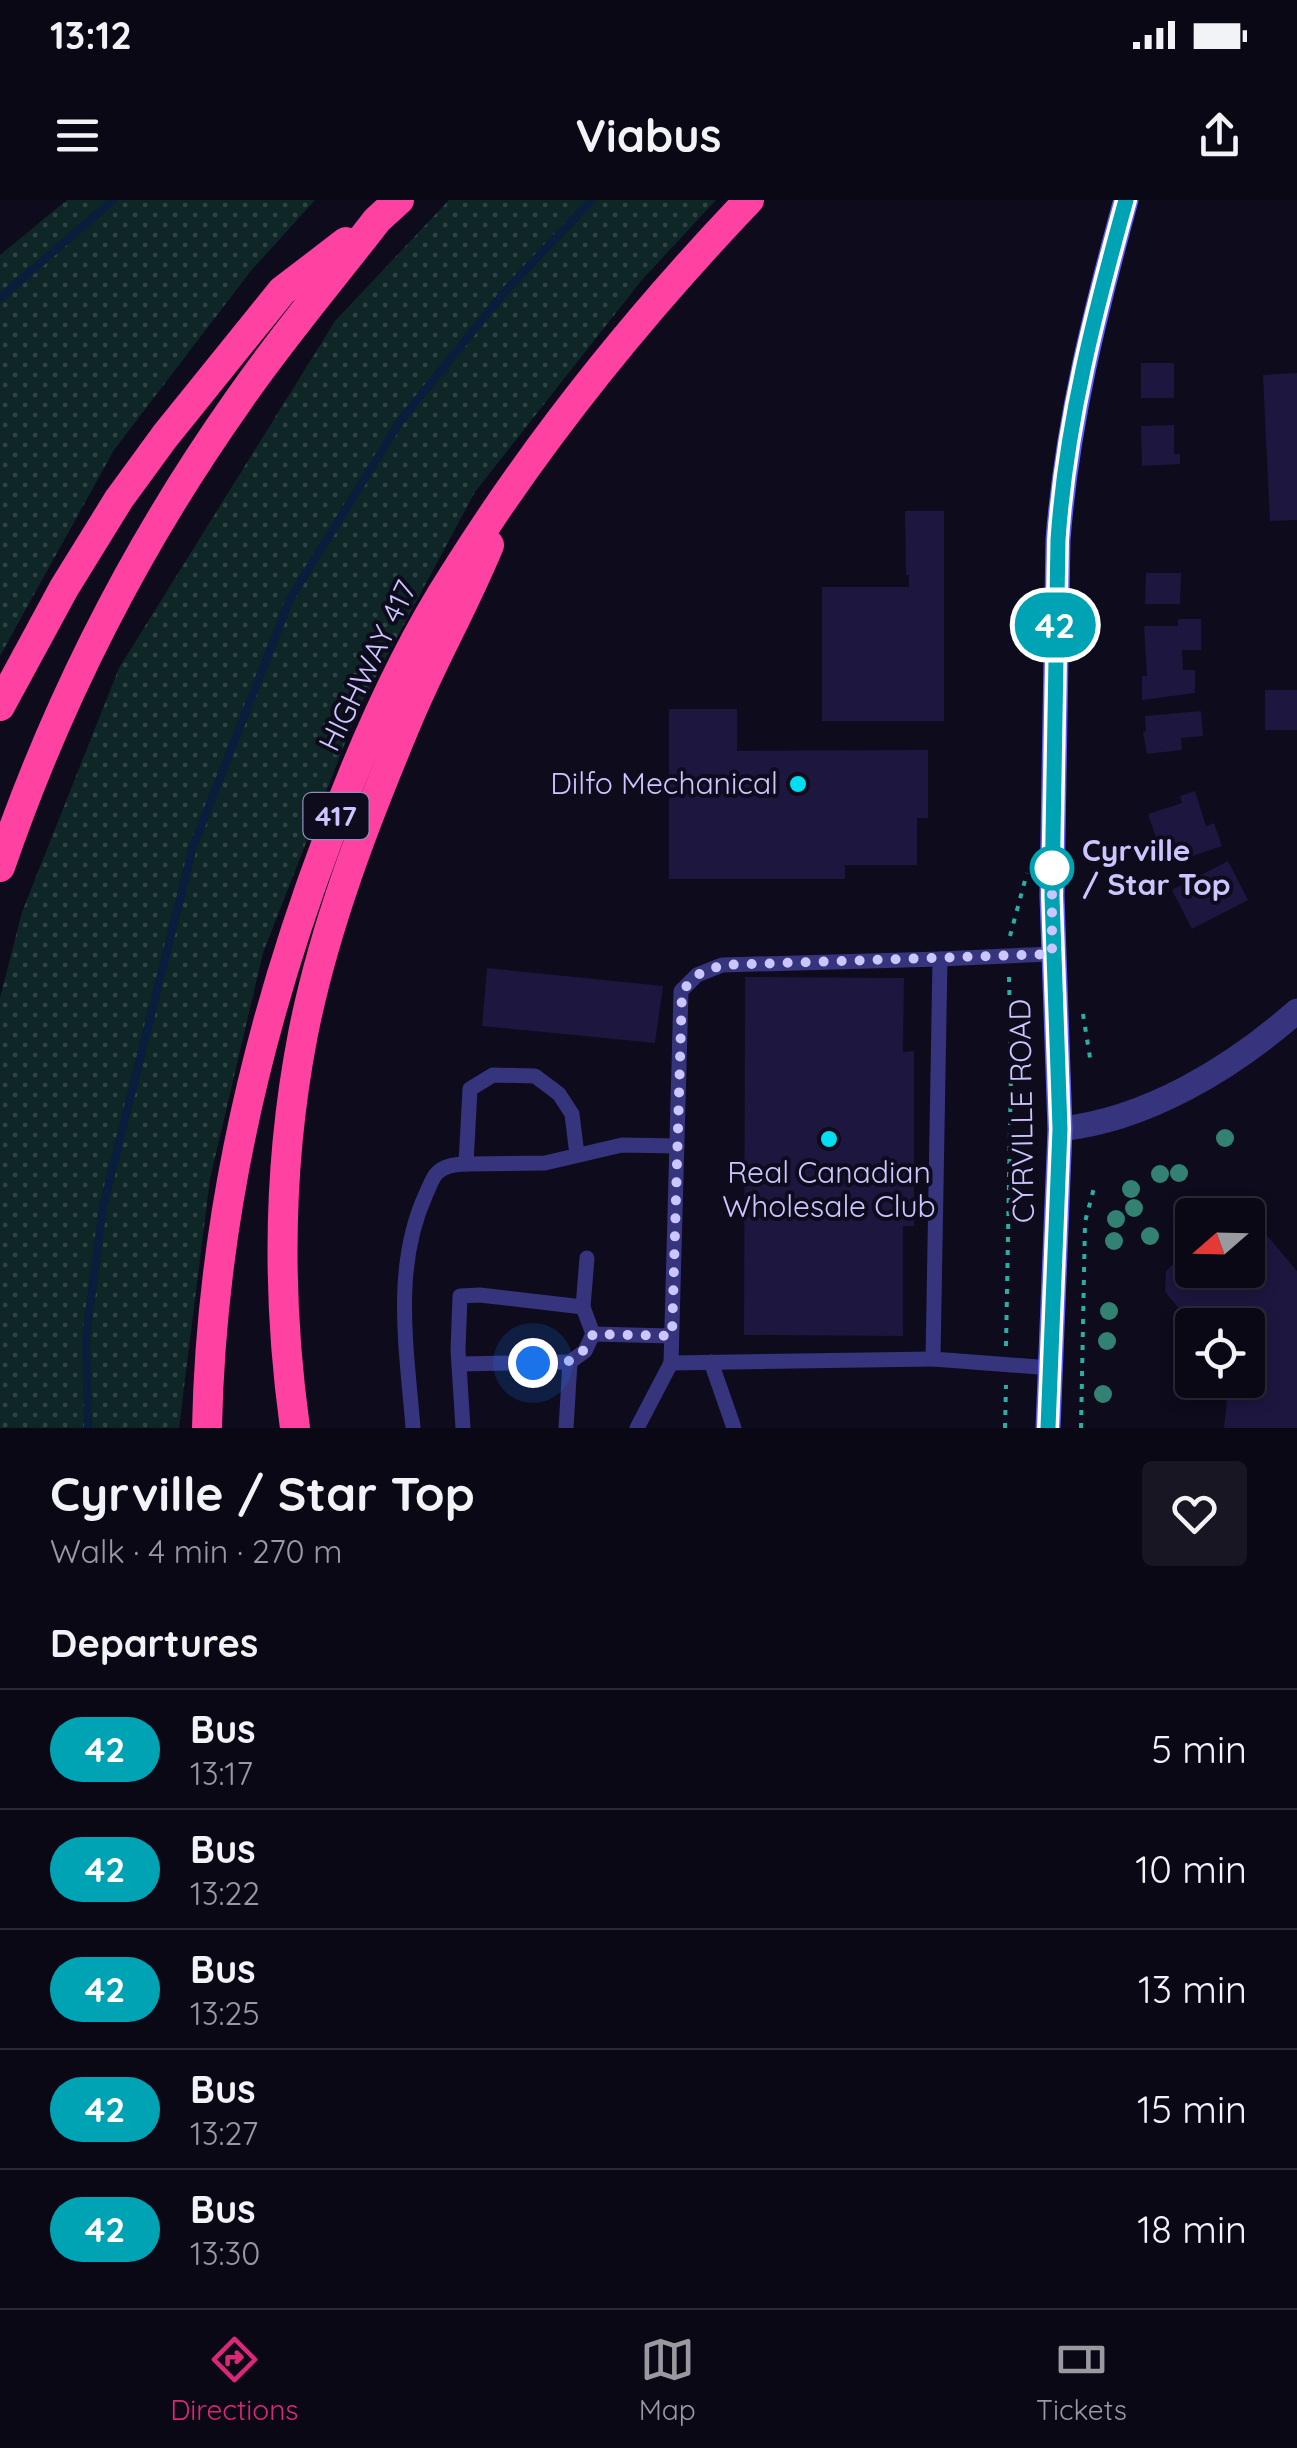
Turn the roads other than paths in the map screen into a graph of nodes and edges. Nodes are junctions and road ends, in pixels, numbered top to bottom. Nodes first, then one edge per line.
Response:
1 (749, 200) edge
2 (1126, 200) edge
3 (388, 210) edge
4 (515, 482) junction
5 (0, 706) edge
6 (0, 867) edge
7 (1052, 954) junction
8 (940, 959) junction
9 (1297, 1011) edge
10 (1060, 1129) junction
11 (677, 1146) junction
12 (577, 1155) junction
13 (466, 1164) junction
14 (587, 1258) dead end
15 (584, 1307) junction
16 (593, 1334) junction
17 (672, 1336) junction
18 (933, 1359) junction
19 (570, 1362) junction
20 (711, 1362) junction
21 (670, 1363) junction
22 (459, 1364) junction
23 (1050, 1368) junction
24 (207, 1428) edge
25 (295, 1428) edge
26 (413, 1428) edge
27 (463, 1428) edge
28 (566, 1428) edge
29 (637, 1428) edge
30 (734, 1428) edge
31 (1048, 1428) edge

1 - 4 highway, HIGHWAY 417 / 417
2 - 7 main road, CYRVILLE ROAD
3 - 5 highway
3 - 6 highway
4 - 24 highway, HIGHWAY 417 / 417
4 - 25 highway
7 - 8 lane
7 - 10 main road, CYRVILLE ROAD
8 - 11 lane
8 - 18 lane
9 - 10 street
10 - 23 main road, CYRVILLE ROAD
11 - 12 lane
11 - 17 lane
12 - 13 lane
12 - 13 lane
13 - 26 lane
14 - 15 lane
15 - 16 lane
15 - 22 lane
16 - 17 lane
16 - 19 lane
17 - 21 lane
18 - 20 lane
18 - 23 lane
19 - 22 lane
19 - 28 lane
20 - 21 lane
20 - 30 lane
21 - 29 lane
22 - 27 lane
23 - 31 main road, CYRVILLE ROAD

